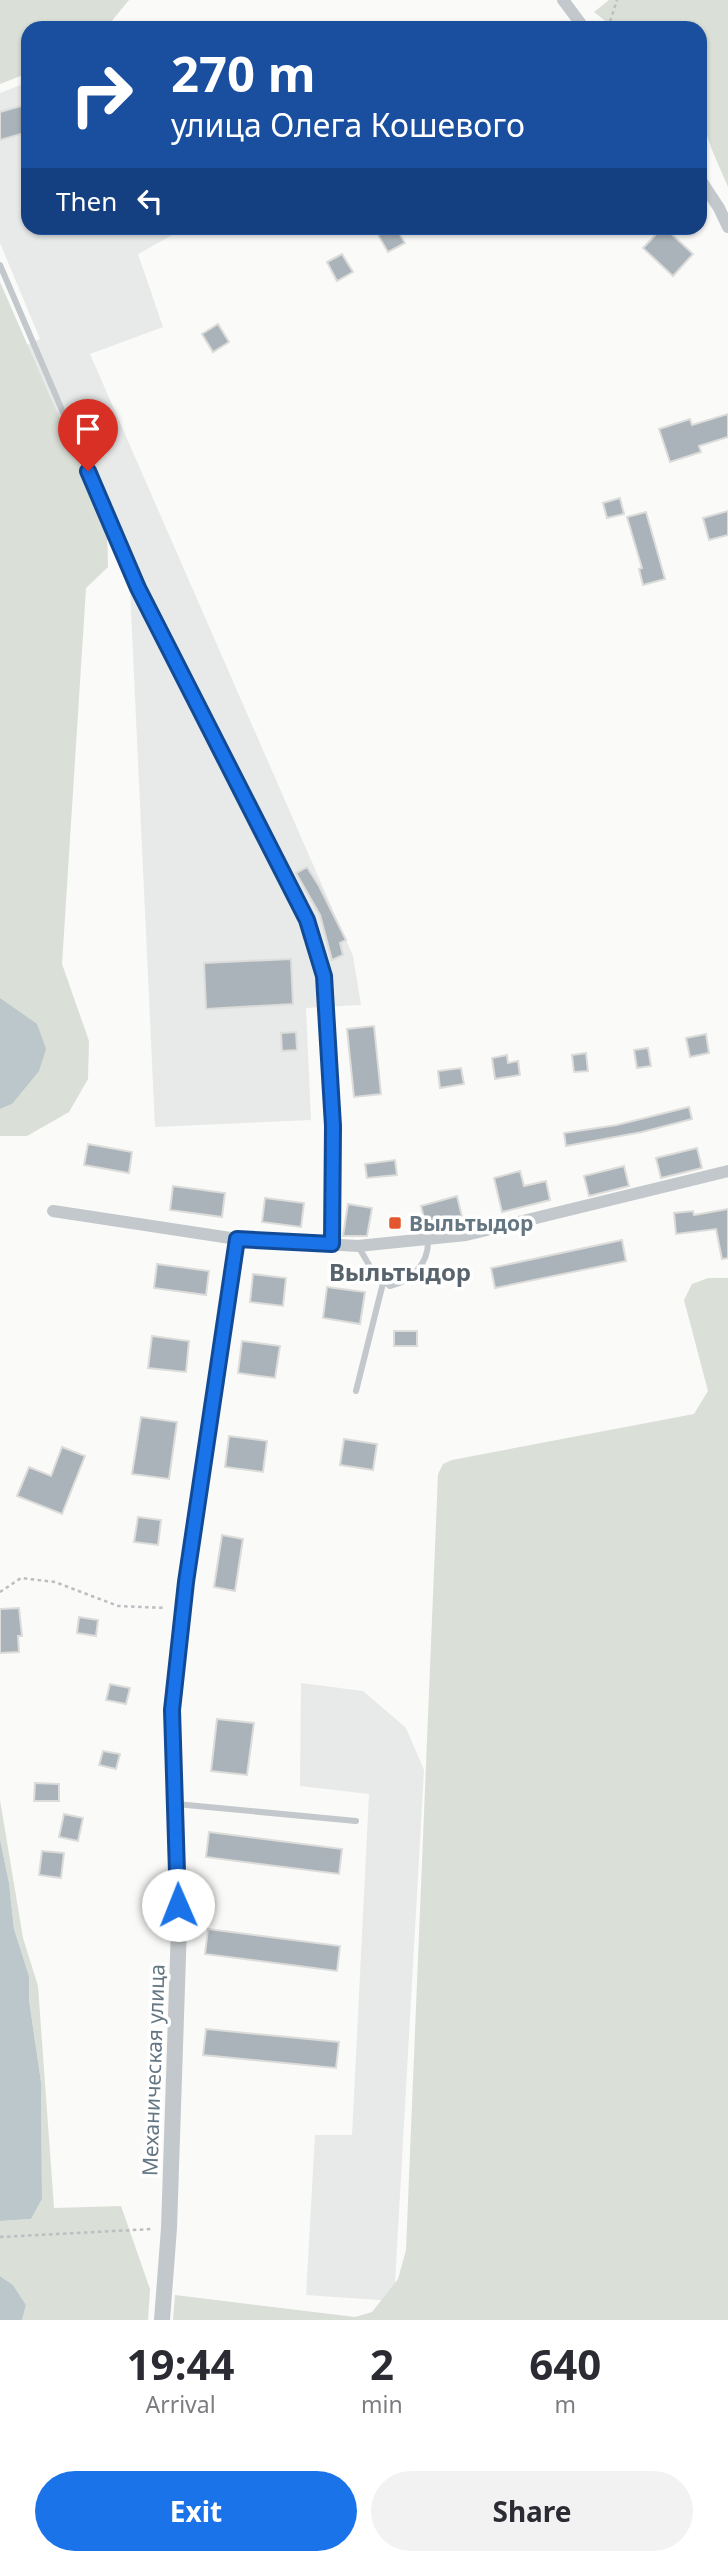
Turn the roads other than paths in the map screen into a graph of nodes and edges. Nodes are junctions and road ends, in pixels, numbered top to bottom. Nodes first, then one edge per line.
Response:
1 (563, 0) edge
2 (579, 21) edge
3 (707, 190) edge
4 (728, 227) edge
5 (0, 265) edge
6 (728, 1171) edge
7 (53, 1211) dead end
8 (237, 1239) junction
9 (428, 1240) junction
10 (332, 1244) junction
11 (358, 1246) junction
12 (383, 1283) junction
13 (356, 1391) dead end
14 (176, 1804) junction
15 (356, 1821) dead end
16 (162, 2320) edge

1 - 2 street
3 - 4 street
5 - 10 lane
6 - 9 street
7 - 8 street
8 - 10 street
8 - 14 street, Механическая улица
9 - 11 street
9 - 12 lane
10 - 11 street
11 - 12 lane
12 - 13 lane
14 - 15 lane
14 - 16 street, Механическая улица

